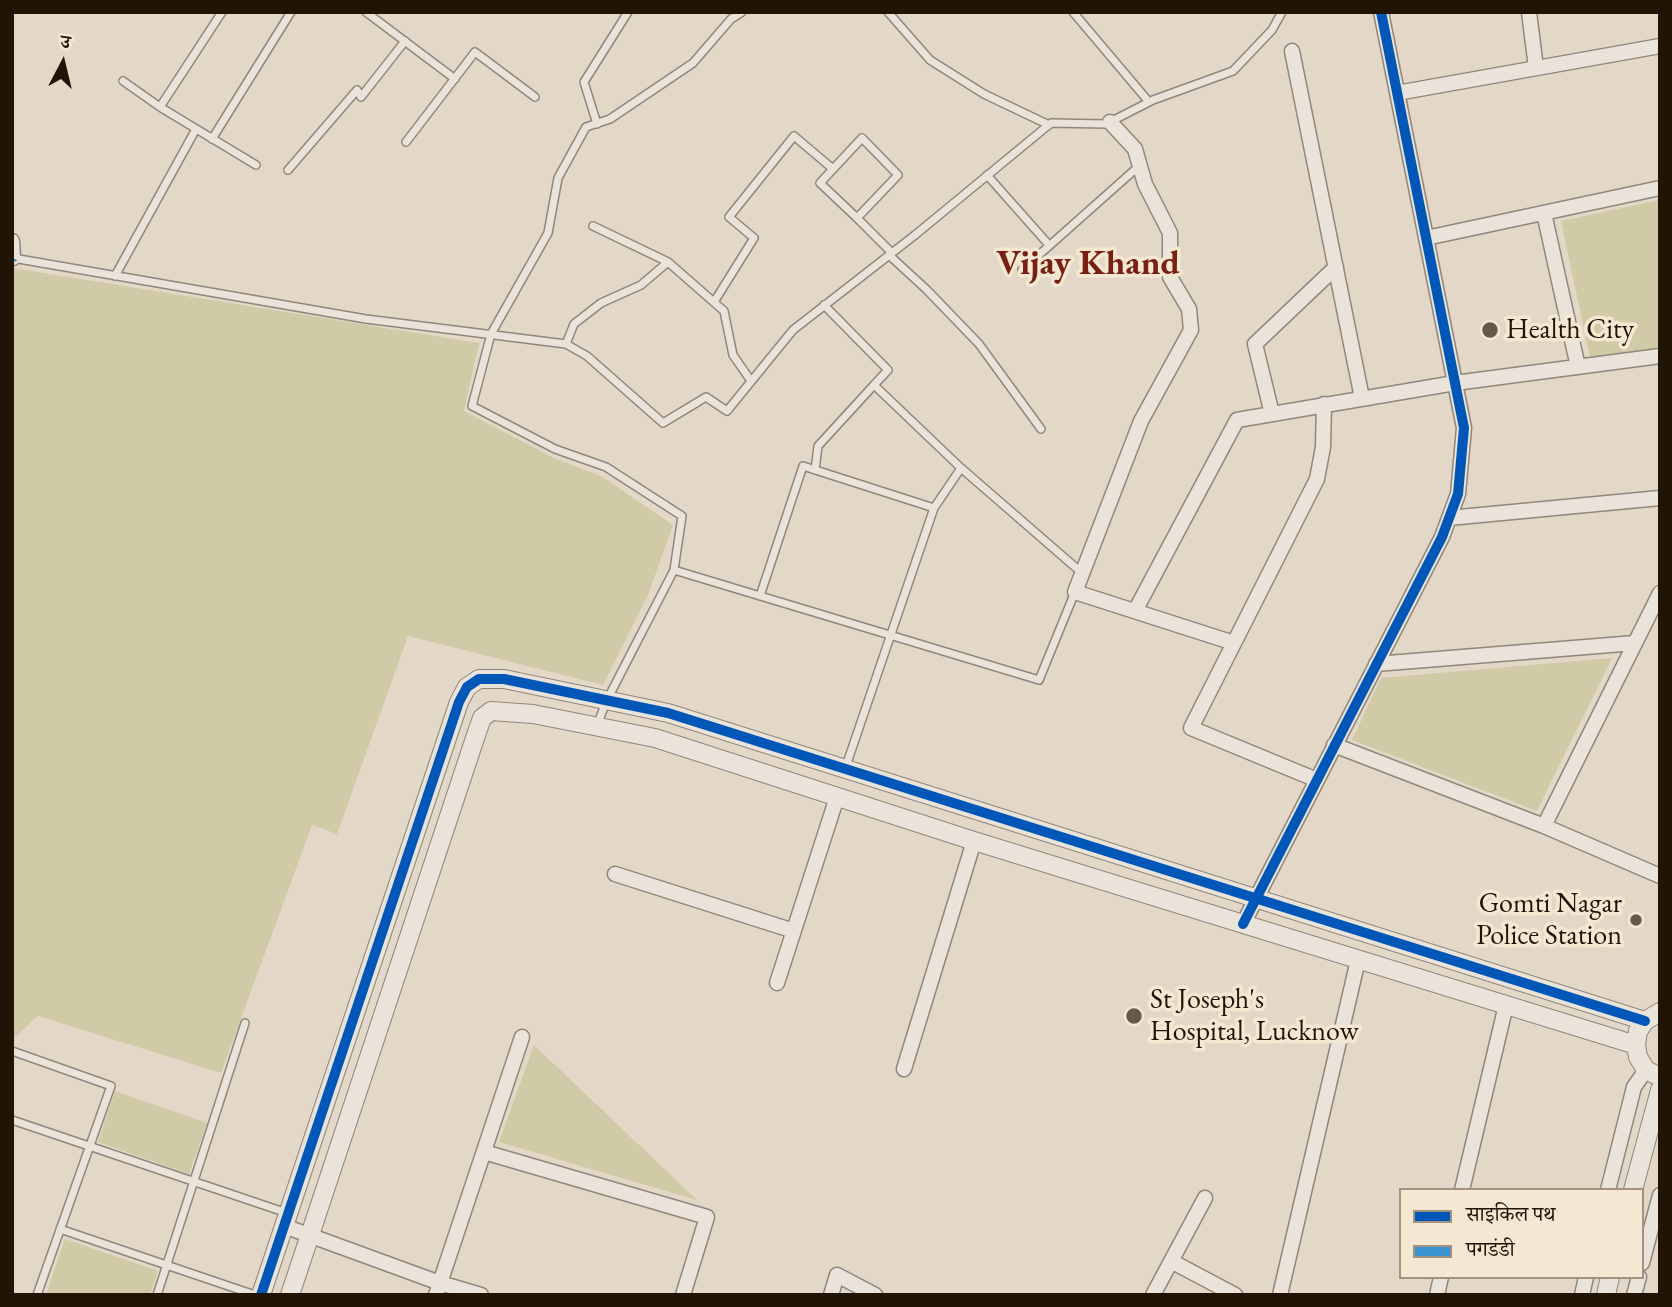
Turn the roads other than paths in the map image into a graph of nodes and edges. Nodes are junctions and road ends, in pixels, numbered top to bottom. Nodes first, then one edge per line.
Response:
1 (222, 12) edge
2 (291, 12) edge
3 (366, 12) edge
4 (628, 12) edge
5 (742, 12) edge
6 (888, 12) edge
7 (1073, 12) edge
8 (1282, 12) edge
9 (1381, 12) edge
10 (1529, 12) edge
11 (405, 41) junction
12 (1660, 46) edge
13 (1292, 51) dead end
14 (1536, 68) junction
15 (455, 79) junction
16 (123, 81) dead end
17 (1397, 93) junction
18 (535, 97) dead end
19 (1149, 102) junction
20 (160, 107) junction
21 (1110, 122) junction
22 (597, 124) junction
23 (1049, 125) junction
24 (196, 129) junction
25 (212, 139) junction
26 (406, 142) dead end
27 (256, 165) dead end
28 (1140, 165) junction
29 (832, 169) junction
30 (288, 170) dead end
31 (988, 175) junction
32 (1660, 188) edge
33 (1544, 213) junction
34 (857, 219) junction
35 (593, 226) dead end
36 (1426, 238) junction
37 (12, 241) edge
38 (1049, 245) junction
39 (891, 254) junction
40 (13, 258) edge
41 (668, 262) junction
42 (1336, 267) junction
43 (1021, 270) dead end
44 (115, 276) junction
45 (714, 302) junction
46 (824, 305) junction
47 (491, 334) junction
48 (566, 344) junction
49 (1660, 356) edge
50 (1578, 367) junction
51 (751, 381) junction
52 (1455, 383) junction
53 (874, 385) junction
54 (1362, 398) junction
55 (1324, 404) junction
56 (1272, 414) junction
57 (1041, 429) dead end
58 (961, 468) junction
59 (815, 470) junction
60 (1660, 498) edge
61 (934, 508) junction
62 (1449, 519) junction
63 (674, 570) junction
64 (1083, 573) junction
65 (1075, 592) junction
66 (1660, 593) edge
67 (760, 596) junction
68 (1135, 611) junction
69 (890, 635) junction
70 (1234, 643) junction
71 (1635, 643) junction
72 (1376, 664) junction
73 (607, 700) junction
74 (596, 726) junction
75 (1334, 745) junction
76 (845, 769) junction
77 (1317, 780) junction
78 (836, 797) junction
79 (1544, 826) junction
80 (974, 841) junction
81 (615, 874) dead end
82 (1660, 876) edge
83 (1255, 899) junction
84 (1244, 924) junction
85 (794, 931) junction
86 (1358, 960) junction
87 (777, 984) dead end
88 (1506, 1005) junction
89 (1656, 1012) edge
90 (246, 1023) dead end
91 (522, 1037) dead end
92 (1636, 1045) junction
93 (12, 1051) edge
94 (904, 1069) dead end
95 (1653, 1074) edge
96 (1660, 1090) edge
97 (12, 1120) edge
98 (89, 1146) junction
99 (484, 1152) junction
100 (194, 1182) junction
101 (1462, 1188) edge
102 (1609, 1188) edge
103 (1634, 1188) edge
104 (1660, 1195) edge
105 (1205, 1198) dead end
106 (286, 1220) junction
107 (60, 1229) junction
108 (310, 1236) junction
109 (1644, 1255) edge
110 (1171, 1261) junction
111 (167, 1265) junction
112 (438, 1289) edge
113 (37, 1295) edge
114 (157, 1295) edge
115 (255, 1295) edge
116 (261, 1295) edge
117 (290, 1295) edge
118 (481, 1295) edge
119 (683, 1295) edge
120 (831, 1295) edge
121 (875, 1295) edge
122 (1153, 1295) edge
123 (1236, 1295) edge
124 (1280, 1295) edge

1 - 20 lane
2 - 25 lane
3 - 11 lane
4 - 22 lane
5 - 22 lane
6 - 23 lane
7 - 19 lane
8 - 19 lane
9 - 17 street
10 - 14 street
11 - 15 lane
11 - 30 lane
12 - 14 street
13 - 42 street
14 - 17 street
15 - 18 lane
15 - 26 lane
16 - 20 lane
17 - 36 street
19 - 21 lane
20 - 24 lane
21 - 23 lane
21 - 28 street
22 - 47 lane
23 - 31 lane
24 - 25 lane
24 - 44 lane
25 - 27 lane
28 - 38 lane
28 - 64 street
29 - 34 lane
29 - 34 lane
29 - 45 lane
31 - 38 lane
31 - 39 lane
32 - 33 street
33 - 36 street
33 - 50 street
34 - 39 lane
35 - 41 lane
36 - 52 street
37 - 40 street
38 - 43 lane
39 - 46 lane
39 - 57 lane
40 - 44 lane
41 - 45 lane
41 - 48 lane
42 - 54 street
42 - 56 street
44 - 47 lane
45 - 51 lane
46 - 51 lane
46 - 53 lane
47 - 48 lane
47 - 63 lane
48 - 51 lane
49 - 50 street
50 - 52 street
52 - 54 street
52 - 62 street
53 - 58 lane
53 - 59 lane
54 - 55 street
55 - 56 street
55 - 70 street
56 - 68 street
58 - 61 lane
58 - 64 lane
59 - 61 lane
59 - 67 lane
60 - 62 street
61 - 69 lane
62 - 72 street
63 - 67 lane
63 - 73 lane
64 - 65 street
65 - 68 street
65 - 69 lane
66 - 71 street
67 - 69 lane
68 - 70 street
69 - 76 lane
70 - 77 street
71 - 72 street
71 - 79 street
72 - 75 street
73 - 74 lane
73 - 76 street
73 - 106 street
74 - 78 street
74 - 108 street
75 - 77 street
75 - 79 street
76 - 83 street
77 - 83 street
78 - 80 street
78 - 85 street
79 - 82 street
80 - 84 street
80 - 94 street
81 - 85 street
83 - 84 street
83 - 89 street
84 - 86 street
85 - 87 street
86 - 88 street
86 - 124 street
88 - 92 street
88 - 101 street
89 - 92 street
90 - 100 lane
91 - 99 street
92 - 95 street
93 - 98 lane
95 - 102 street
96 - 103 street
97 - 98 lane
98 - 100 lane
98 - 107 lane
99 - 112 street
99 - 119 street
100 - 106 lane
100 - 111 lane
104 - 109 street
105 - 110 street
106 - 108 street
106 - 116 street
107 - 111 lane
107 - 113 lane
108 - 112 street
108 - 117 street
110 - 122 street
110 - 123 street
111 - 114 lane
111 - 115 lane
112 - 118 street
120 - 121 street

